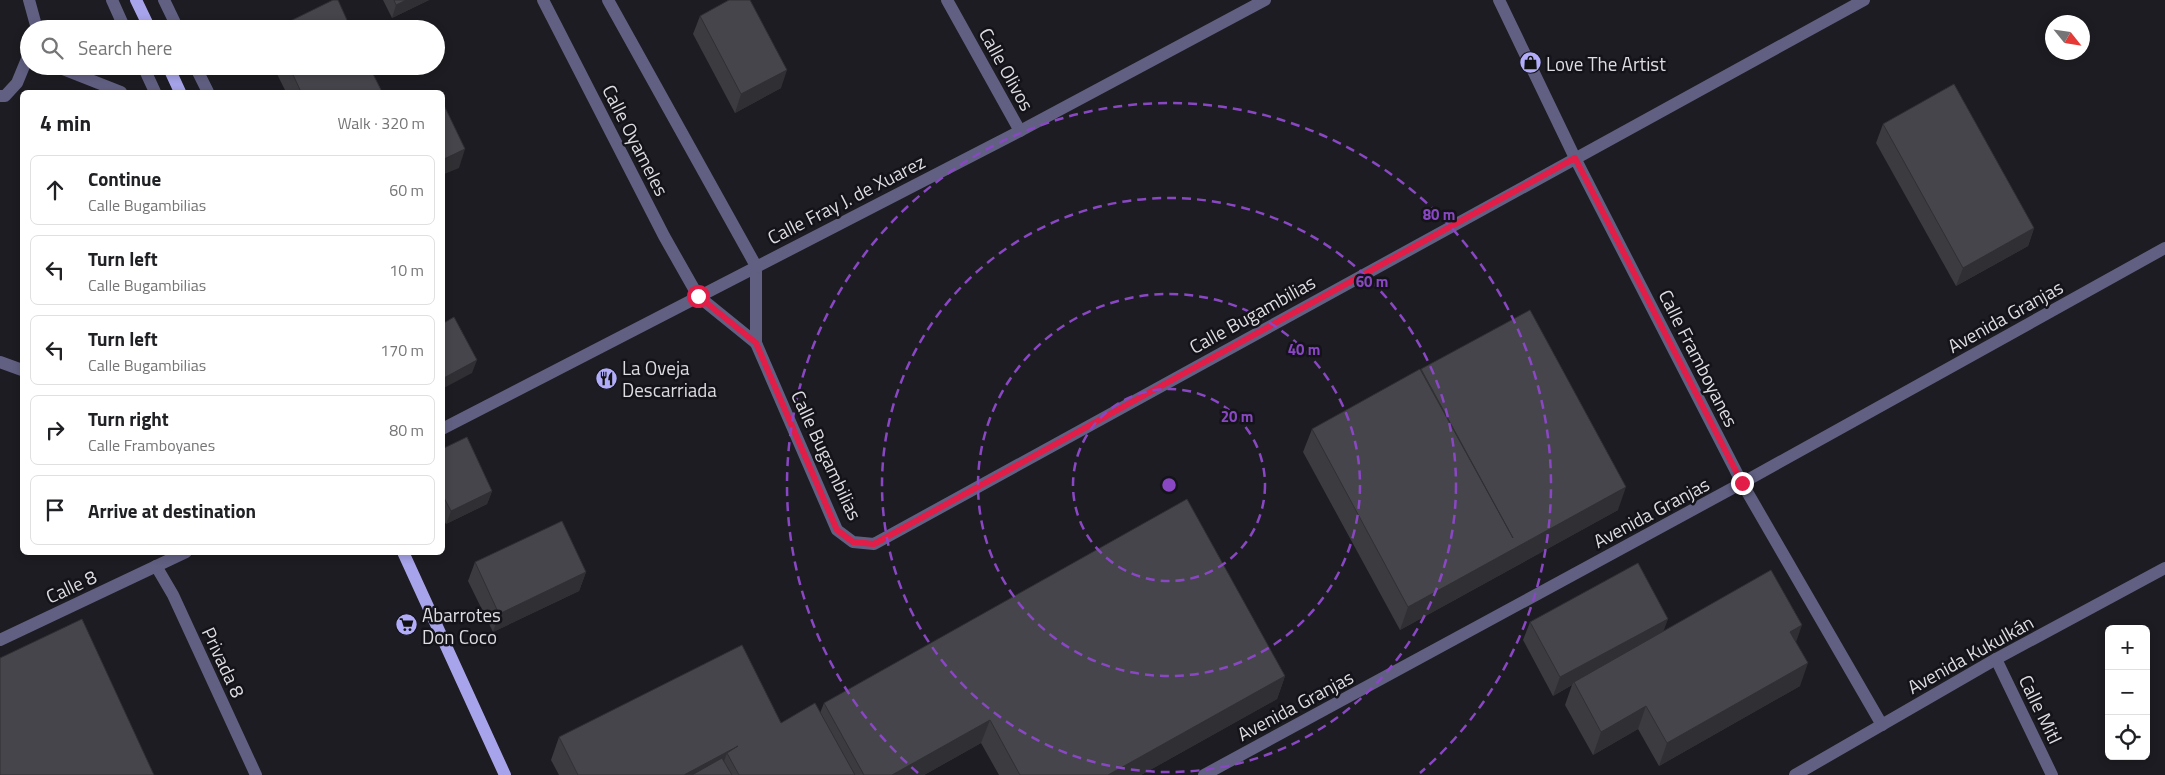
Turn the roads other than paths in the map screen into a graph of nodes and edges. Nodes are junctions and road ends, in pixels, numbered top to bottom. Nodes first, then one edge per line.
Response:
1 (29, 0) edge
2 (112, 0) edge
3 (136, 0) edge
4 (164, 0) edge
5 (543, 0) edge
6 (608, 0) edge
7 (947, 0) edge
8 (1236, 0) edge
9 (1264, 0) edge
10 (1498, 0) edge
11 (1864, 0) edge
12 (1243, 12) junction
13 (35, 20) edge
14 (121, 20) edge
15 (146, 20) edge
16 (174, 20) edge
17 (20, 75) edge
18 (78, 75) edge
19 (147, 75) edge
20 (172, 75) edge
21 (200, 75) edge
22 (116, 90) edge
23 (154, 90) edge
24 (179, 90) edge
25 (207, 90) edge
26 (0, 96) edge
27 (1020, 131) junction
28 (1575, 158) junction
29 (2165, 248) edge
30 (756, 266) junction
31 (698, 296) junction
32 (756, 343) junction
33 (0, 362) edge
34 (20, 369) edge
35 (445, 427) edge
36 (1742, 483) junction
37 (180, 555) edge
38 (404, 555) edge
39 (156, 566) junction
40 (2165, 568) edge
41 (0, 640) edge
42 (1996, 659) junction
43 (1882, 725) junction
44 (256, 775) edge
45 (505, 775) edge
46 (1204, 775) edge
47 (1795, 775) edge
48 (2052, 775) edge

1 - 13 street
2 - 14 street
3 - 15 main road
4 - 16 street
5 - 31 street, Calle Oyameles
6 - 30 street
7 - 27 street, Calle Olivos
8 - 12 street
9 - 12 street, Calle Fray J. de Xuarez
10 - 28 street, Calle Framboyanes
11 - 28 street, Calle Bugambilias
12 - 27 street, Calle Fray J. de Xuarez
17 - 26 street
18 - 22 street
19 - 23 street
20 - 24 main road
21 - 25 street
27 - 30 street, Calle Fray J. de Xuarez
28 - 32 street, Calle Bugambilias
28 - 36 street, Calle Framboyanes
29 - 36 street, Avenida Granjas
30 - 31 street, Calle Fray J. de Xuarez
30 - 32 street, Calle Bugambilias
31 - 32 street, Calle Bugambilias
31 - 35 street, Calle Fray J. de Xuarez
33 - 34 street
36 - 43 street, Calle Framboyanes
36 - 46 street, Avenida Granjas
37 - 39 street, Calle 8
38 - 45 main road
39 - 41 street, Calle 8
39 - 44 street, Privada 8
40 - 42 street, Avenida Kukulkán
42 - 43 street, Avenida Kukulkán
42 - 48 street, Calle Mitl
43 - 47 street, Avenida Kukulkán

